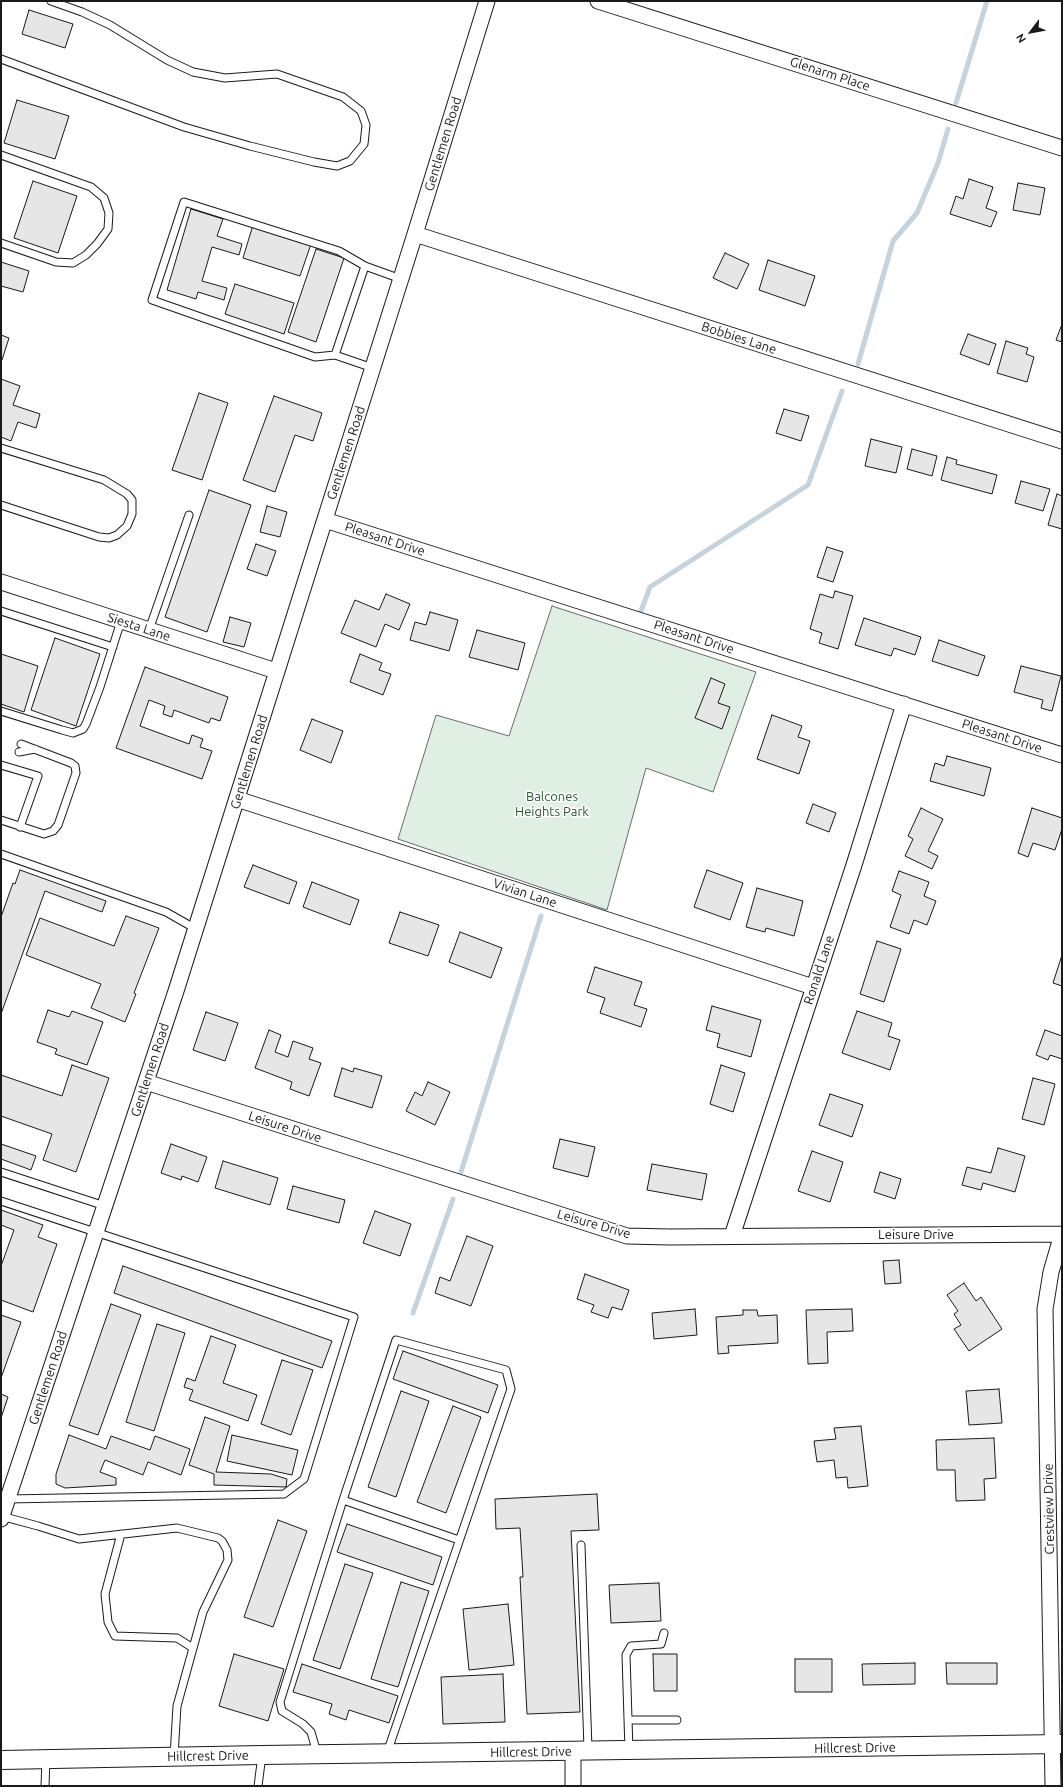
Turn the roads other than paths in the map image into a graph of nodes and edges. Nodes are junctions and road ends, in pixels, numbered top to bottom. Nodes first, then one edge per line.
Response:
1 (51, 1) edge
2 (487, 1) edge
3 (598, 1) edge
4 (1, 60) edge
5 (1062, 148) edge
6 (1, 155) edge
7 (416, 234) junction
8 (1, 243) edge
9 (365, 266) junction
10 (401, 279) junction
11 (335, 355) junction
12 (373, 368) junction
13 (1062, 441) edge
14 (1, 448) edge
15 (1, 505) edge
16 (190, 515) dead end
17 (325, 520) junction
18 (1, 582) edge
19 (1, 611) edge
20 (121, 621) junction
21 (149, 630) junction
22 (113, 647) junction
23 (276, 672) junction
24 (904, 704) junction
25 (1, 711) edge
26 (21, 744) dead end
27 (35, 749) junction
28 (19, 752) dead end
29 (1062, 755) edge
30 (1, 765) edge
31 (237, 799) junction
32 (1, 820) edge
33 (20, 827) junction
34 (1, 854) edge
35 (196, 929) junction
36 (813, 987) junction
37 (146, 1082) junction
38 (1, 1172) edge
39 (1, 1202) edge
40 (105, 1206) junction
41 (96, 1233) junction
42 (1062, 1234) edge
43 (732, 1236) junction
44 (4, 1498) edge
45 (343, 1500) junction
46 (1, 1517) edge
47 (121, 1534) junction
48 (459, 1540) junction
49 (581, 1545) dead end
50 (664, 1633) dead end
51 (193, 1648) junction
52 (629, 1720) junction
53 (677, 1720) dead end
54 (1057, 1744) edge
55 (629, 1751) junction
56 (580, 1752) junction
57 (387, 1753) junction
58 (317, 1754) junction
59 (262, 1755) junction
60 (174, 1756) junction
61 (46, 1759) junction
62 (1, 1760) edge
63 (45, 1786) edge
64 (258, 1786) edge
65 (573, 1786) edge
66 (1053, 1786) edge

1 - 4 lane
2 - 7 street, Gentlemen Road
3 - 5 street, Glenarm Place
6 - 8 lane
7 - 10 street, Gentlemen Road
7 - 13 street, Bobbies Lane
9 - 10 lane
9 - 11 lane
9 - 11 lane
10 - 12 street, Gentlemen Road
11 - 12 lane
12 - 17 street, Gentlemen Road
14 - 15 lane
16 - 21 lane
17 - 23 street, Gentlemen Road
17 - 24 street, Pleasant Drive
18 - 20 street, Siesta Lane
19 - 22 lane
20 - 21 street, Siesta Lane
20 - 22 lane
21 - 23 street, Siesta Lane
22 - 25 lane
23 - 31 street, Gentlemen Road
24 - 29 street, Pleasant Drive
24 - 36 street, Ronald Lane
26 - 27 lane
27 - 28 lane
27 - 33 lane
30 - 33 lane
31 - 35 street, Gentlemen Road
31 - 36 street, Vivian Lane
32 - 33 lane
34 - 35 lane
35 - 37 street, Gentlemen Road
36 - 43 street, Ronald Lane
37 - 40 street, Gentlemen Road
37 - 43 street, Leisure Drive
38 - 40 lane
39 - 41 lane
40 - 41 street, Gentlemen Road
41 - 44 street, Gentlemen Road
41 - 44 lane
42 - 43 street, Leisure Drive
42 - 54 street, Crestview Drive
44 - 46 street, Gentlemen Road
45 - 48 lane
45 - 48 lane
45 - 58 lane
46 - 47 lane
47 - 51 lane
47 - 51 lane
48 - 57 lane
49 - 56 lane
50 - 52 lane
51 - 60 lane
52 - 53 lane
52 - 55 lane
54 - 55 street, Hillcrest Drive
54 - 66 street, Crestview Drive
55 - 56 street, Hillcrest Drive
56 - 57 street, Hillcrest Drive
56 - 65 street
57 - 58 street, Hillcrest Drive
58 - 59 street, Hillcrest Drive
59 - 60 street, Hillcrest Drive
59 - 64 lane
60 - 61 street, Hillcrest Drive
61 - 62 street, Hillcrest Drive
61 - 63 lane

